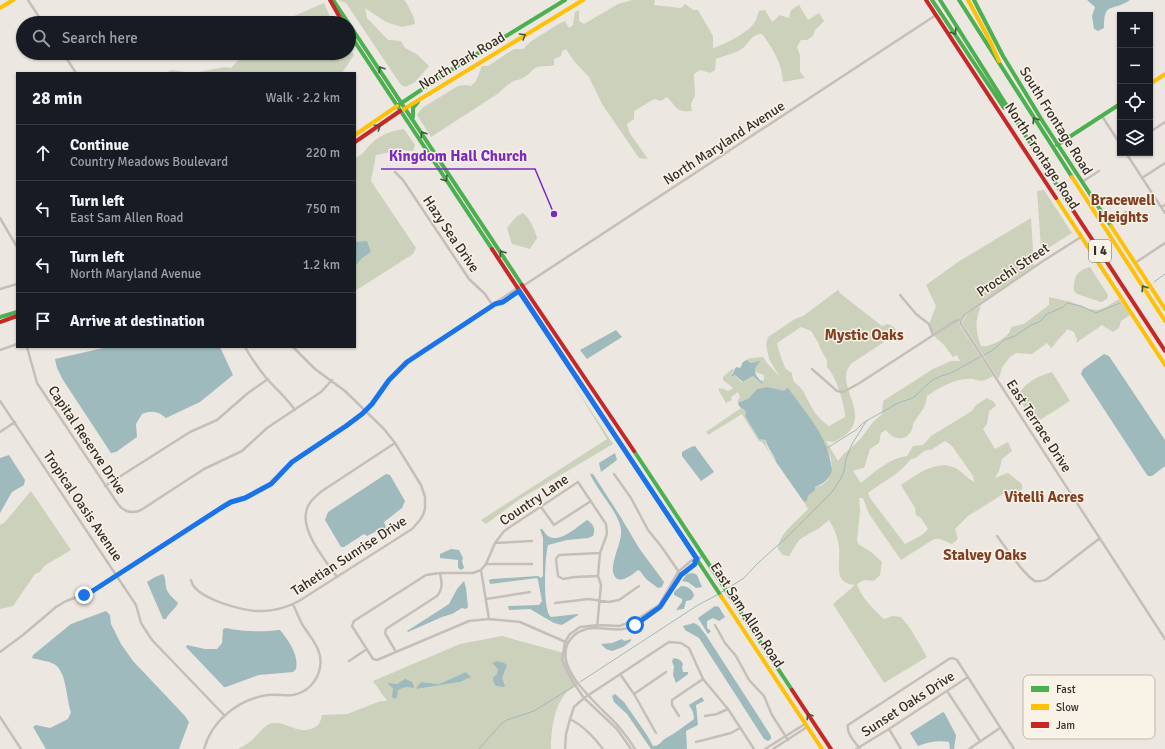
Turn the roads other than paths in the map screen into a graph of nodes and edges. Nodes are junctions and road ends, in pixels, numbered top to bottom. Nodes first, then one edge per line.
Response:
1 (12, 0) edge
2 (28, 0) edge
3 (330, 0) edge
4 (333, 0) edge
5 (565, 0) edge
6 (583, 0) edge
7 (926, 0) edge
8 (932, 0) edge
9 (940, 0) edge
10 (959, 0) edge
11 (968, 0) edge
12 (974, 0) edge
13 (0, 8) edge
14 (936, 15) junction
15 (38, 16) edge
16 (339, 16) edge
17 (344, 16) edge
18 (356, 34) edge
19 (356, 44) edge
20 (68, 60) edge
21 (1002, 68) junction
22 (75, 72) edge
23 (1165, 74) edge
24 (1153, 82) edge
25 (422, 98) junction
26 (402, 102) junction
27 (397, 106) junction
28 (1117, 106) edge
29 (406, 108) junction
30 (400, 112) junction
31 (1102, 116) junction
32 (415, 121) junction
33 (1165, 122) edge
34 (1153, 130) edge
35 (356, 135) edge
36 (1117, 139) edge
37 (356, 141) edge
38 (1057, 145) junction
39 (1035, 152) junction
40 (1128, 156) edge
41 (1165, 163) edge
42 (1099, 171) dead end
43 (395, 172) dead end
44 (1142, 178) junction
45 (1082, 182) junction
46 (1165, 205) edge
47 (1162, 207) junction
48 (1126, 212) dead end
49 (1165, 213) edge
50 (0, 218) edge
51 (1108, 224) junction
52 (1082, 237) junction
53 (1165, 243) edge
54 (16, 244) edge
55 (1134, 263) junction
56 (16, 284) edge
57 (523, 286) junction
58 (0, 289) edge
59 (518, 290) junction
60 (900, 295) dead end
61 (494, 305) junction
62 (1165, 309) edge
63 (16, 312) edge
64 (16, 316) edge
65 (0, 317) edge
66 (961, 320) junction
67 (1165, 321) edge
68 (0, 322) edge
69 (934, 335) junction
70 (16, 344) edge
71 (27, 348) edge
72 (246, 348) edge
73 (294, 348) edge
74 (0, 350) edge
75 (1165, 350) edge
76 (1165, 365) edge
77 (812, 369) dead end
78 (268, 379) junction
79 (332, 380) junction
80 (0, 400) edge
81 (295, 410) junction
82 (366, 410) junction
83 (14, 422) junction
84 (0, 432) edge
85 (395, 443) junction
86 (614, 474) dead end
87 (105, 486) junction
88 (591, 501) junction
89 (541, 507) junction
90 (997, 536) dead end
91 (1100, 538) junction
92 (532, 541) dead end
93 (495, 543) junction
94 (600, 553) junction
95 (702, 556) junction
96 (696, 560) junction
97 (486, 564) junction
98 (532, 564) dead end
99 (685, 566) junction
100 (482, 570) junction
101 (687, 570) junction
102 (678, 572) junction
103 (440, 573) junction
104 (681, 575) junction
105 (117, 576) junction
106 (598, 576) junction
107 (337, 577) junction
108 (191, 580) dead end
109 (674, 582) junction
110 (639, 586) dead end
111 (671, 588) junction
112 (530, 592) dead end
113 (486, 599) junction
114 (599, 600) junction
115 (555, 603) dead end
116 (294, 604) junction
117 (643, 615) junction
118 (645, 618) junction
119 (489, 619) junction
120 (598, 625) junction
121 (715, 625) dead end
122 (597, 628) junction
123 (1165, 639) edge
124 (566, 643) junction
125 (367, 649) junction
126 (0, 652) edge
127 (396, 652) junction
128 (349, 661) dead end
129 (666, 672) dead end
130 (620, 674) junction
131 (968, 678) junction
132 (703, 679) junction
133 (947, 691) junction
134 (634, 694) junction
135 (586, 697) junction
136 (728, 709) junction
137 (224, 715) junction
138 (679, 716) dead end
139 (705, 716) dead end
140 (0, 717) edge
141 (570, 719) junction
142 (806, 725) junction
143 (740, 728) junction
144 (1000, 728) junction
145 (889, 729) junction
146 (656, 733) dead end
147 (792, 733) junction
148 (786, 736) junction
149 (794, 736) junction
150 (788, 740) junction
151 (980, 741) junction
152 (696, 742) dead end
153 (629, 743) junction
154 (21, 749) edge
155 (204, 749) edge
156 (565, 749) edge
157 (603, 749) edge
158 (630, 749) edge
159 (635, 749) edge
160 (754, 749) edge
161 (765, 749) edge
162 (773, 749) edge
163 (822, 749) edge
164 (831, 749) edge
165 (858, 749) edge
166 (901, 749) edge
167 (969, 749) edge
168 (1014, 749) edge

1 - 13 main road
2 - 15 street
3 - 16 main road
17 -> 4 main road
5 - 26 main road, North Park Road
25 -> 6 main road, North Park Road
7 - 14 main road, North Frontage Road
8 -> 39 main road
9 - 39 main road, I 4
10 - 21 main road, I 4
11 - 21 main road
12 - 38 main road, South Frontage Road
14 - 52 main road, North Frontage Road
14 - 57 street, North Maryland Avenue
26 -> 18 main road
19 - 27 main road, East Sam Allen Road
20 - 22 street
67 -> 21 main road, I 4
23 - 24 main road
25 - 29 main road, North Park Road
25 - 32 main road
26 - 27 main road, North Park Road
26 - 29 main road
27 - 30 main road, East Sam Allen Road
27 - 35 main road, North Park Road
28 - 31 main road
29 - 30 main road, North Park Road
29 - 32 main road
37 -> 30 main road, North Park Road
30 -> 59 main road, East Sam Allen Road
31 - 36 street
31 - 38 main road
57 -> 32 main road
33 - 34 street
38 - 45 main road, South Frontage Road
39 - 75 main road, I 4
40 - 44 street
41 - 44 street
42 - 45 street
43 - 61 street, Hazy Sea Drive
44 - 47 street
45 - 51 main road, South Frontage Road
46 - 47 street
47 - 49 street
48 - 51 street
50 - 54 street
51 - 55 main road, South Frontage Road
52 - 66 street, Procchi Street
52 - 76 main road, North Frontage Road
53 - 55 street
55 - 62 main road, South Frontage Road
56 - 58 street
57 - 59 street, North Maryland Avenue
57 - 95 main road
59 - 61 street, North Maryland Avenue
59 - 96 main road, East Sam Allen Road
60 - 69 street
61 - 82 street, North Maryland Avenue
63 - 65 main road
64 - 68 main road
66 - 69 street, Procchi Street
66 - 91 street, East Terrace Drive
69 - 77 street, Procchi Street
70 - 74 street
71 - 87 street, Capital Reserve Drive
72 - 78 street
73 - 79 street, Tahetian Sunrise Drive
78 - 81 street
78 - 87 street
79 - 81 street, Capital Reserve Drive
79 - 82 street, Tahetian Sunrise Drive
80 - 83 street, Tropical Oasis Avenue
81 - 87 street, Capital Reserve Drive
82 - 85 street, Tahetian Sunrise Drive
82 - 105 street, North Maryland Avenue
83 - 84 street
83 - 105 street, Tropical Oasis Avenue
85 - 107 street, Tahetian Sunrise Drive
85 - 107 street
86 - 102 street
88 - 89 street
88 - 89 street, Country Lane
88 - 94 street, Country Lane
89 - 93 street, Country Lane
90 - 91 street
91 - 123 street, East Terrace Drive
92 - 93 street
93 - 97 street, Country Lane
94 - 106 street, Country Lane
94 - 106 street
95 - 96 street
164 -> 95 main road
96 - 99 street
96 - 101 street
96 - 142 main road, East Sam Allen Road
97 - 98 street
97 - 100 street, Country Lane
99 - 101 street
99 - 102 street
100 - 103 street
100 - 113 street
101 - 104 street
102 - 104 street
102 - 109 street
103 - 125 street
103 - 127 street
104 - 109 street
105 - 126 street, North Maryland Avenue
105 - 137 street, Tropical Oasis Avenue
106 - 114 street, Country Lane
107 - 116 street, Tahetian Sunrise Drive
108 - 116 street, Tahetian Sunrise Drive
109 - 111 street
110 - 114 street
111 - 117 street
111 - 118 street
112 - 113 street
113 - 119 street
114 - 115 street
114 - 120 street, Country Lane
116 - 137 street
117 - 118 street
117 - 120 street
118 - 122 street
119 - 124 street
119 - 127 street
120 - 122 street, Country Lane
120 - 124 street
121 - 148 street
122 - 124 street
124 - 135 street
125 - 127 street
125 - 128 street
129 - 134 street
130 - 132 street
130 - 134 street
130 - 135 street
131 - 133 street, Sunset Oaks Drive
131 - 144 street
131 - 165 street
132 - 136 street
132 - 138 street
133 - 145 street, Sunset Oaks Drive
133 - 151 street
134 - 146 street
135 - 141 street
135 - 153 street
136 - 139 street
136 - 143 street
137 - 155 street
140 - 154 street
141 - 156 street
141 - 157 street
142 - 147 street
142 - 149 street
142 - 163 main road, East Sam Allen Road
143 - 152 street
143 - 160 street
144 - 151 street
144 - 168 street
145 - 165 street, Sunset Oaks Drive
145 - 166 street
147 - 148 street
147 - 149 street
148 - 150 street
148 - 161 street
149 - 150 street
150 - 162 street
151 - 167 street
153 - 158 street
153 - 159 street

